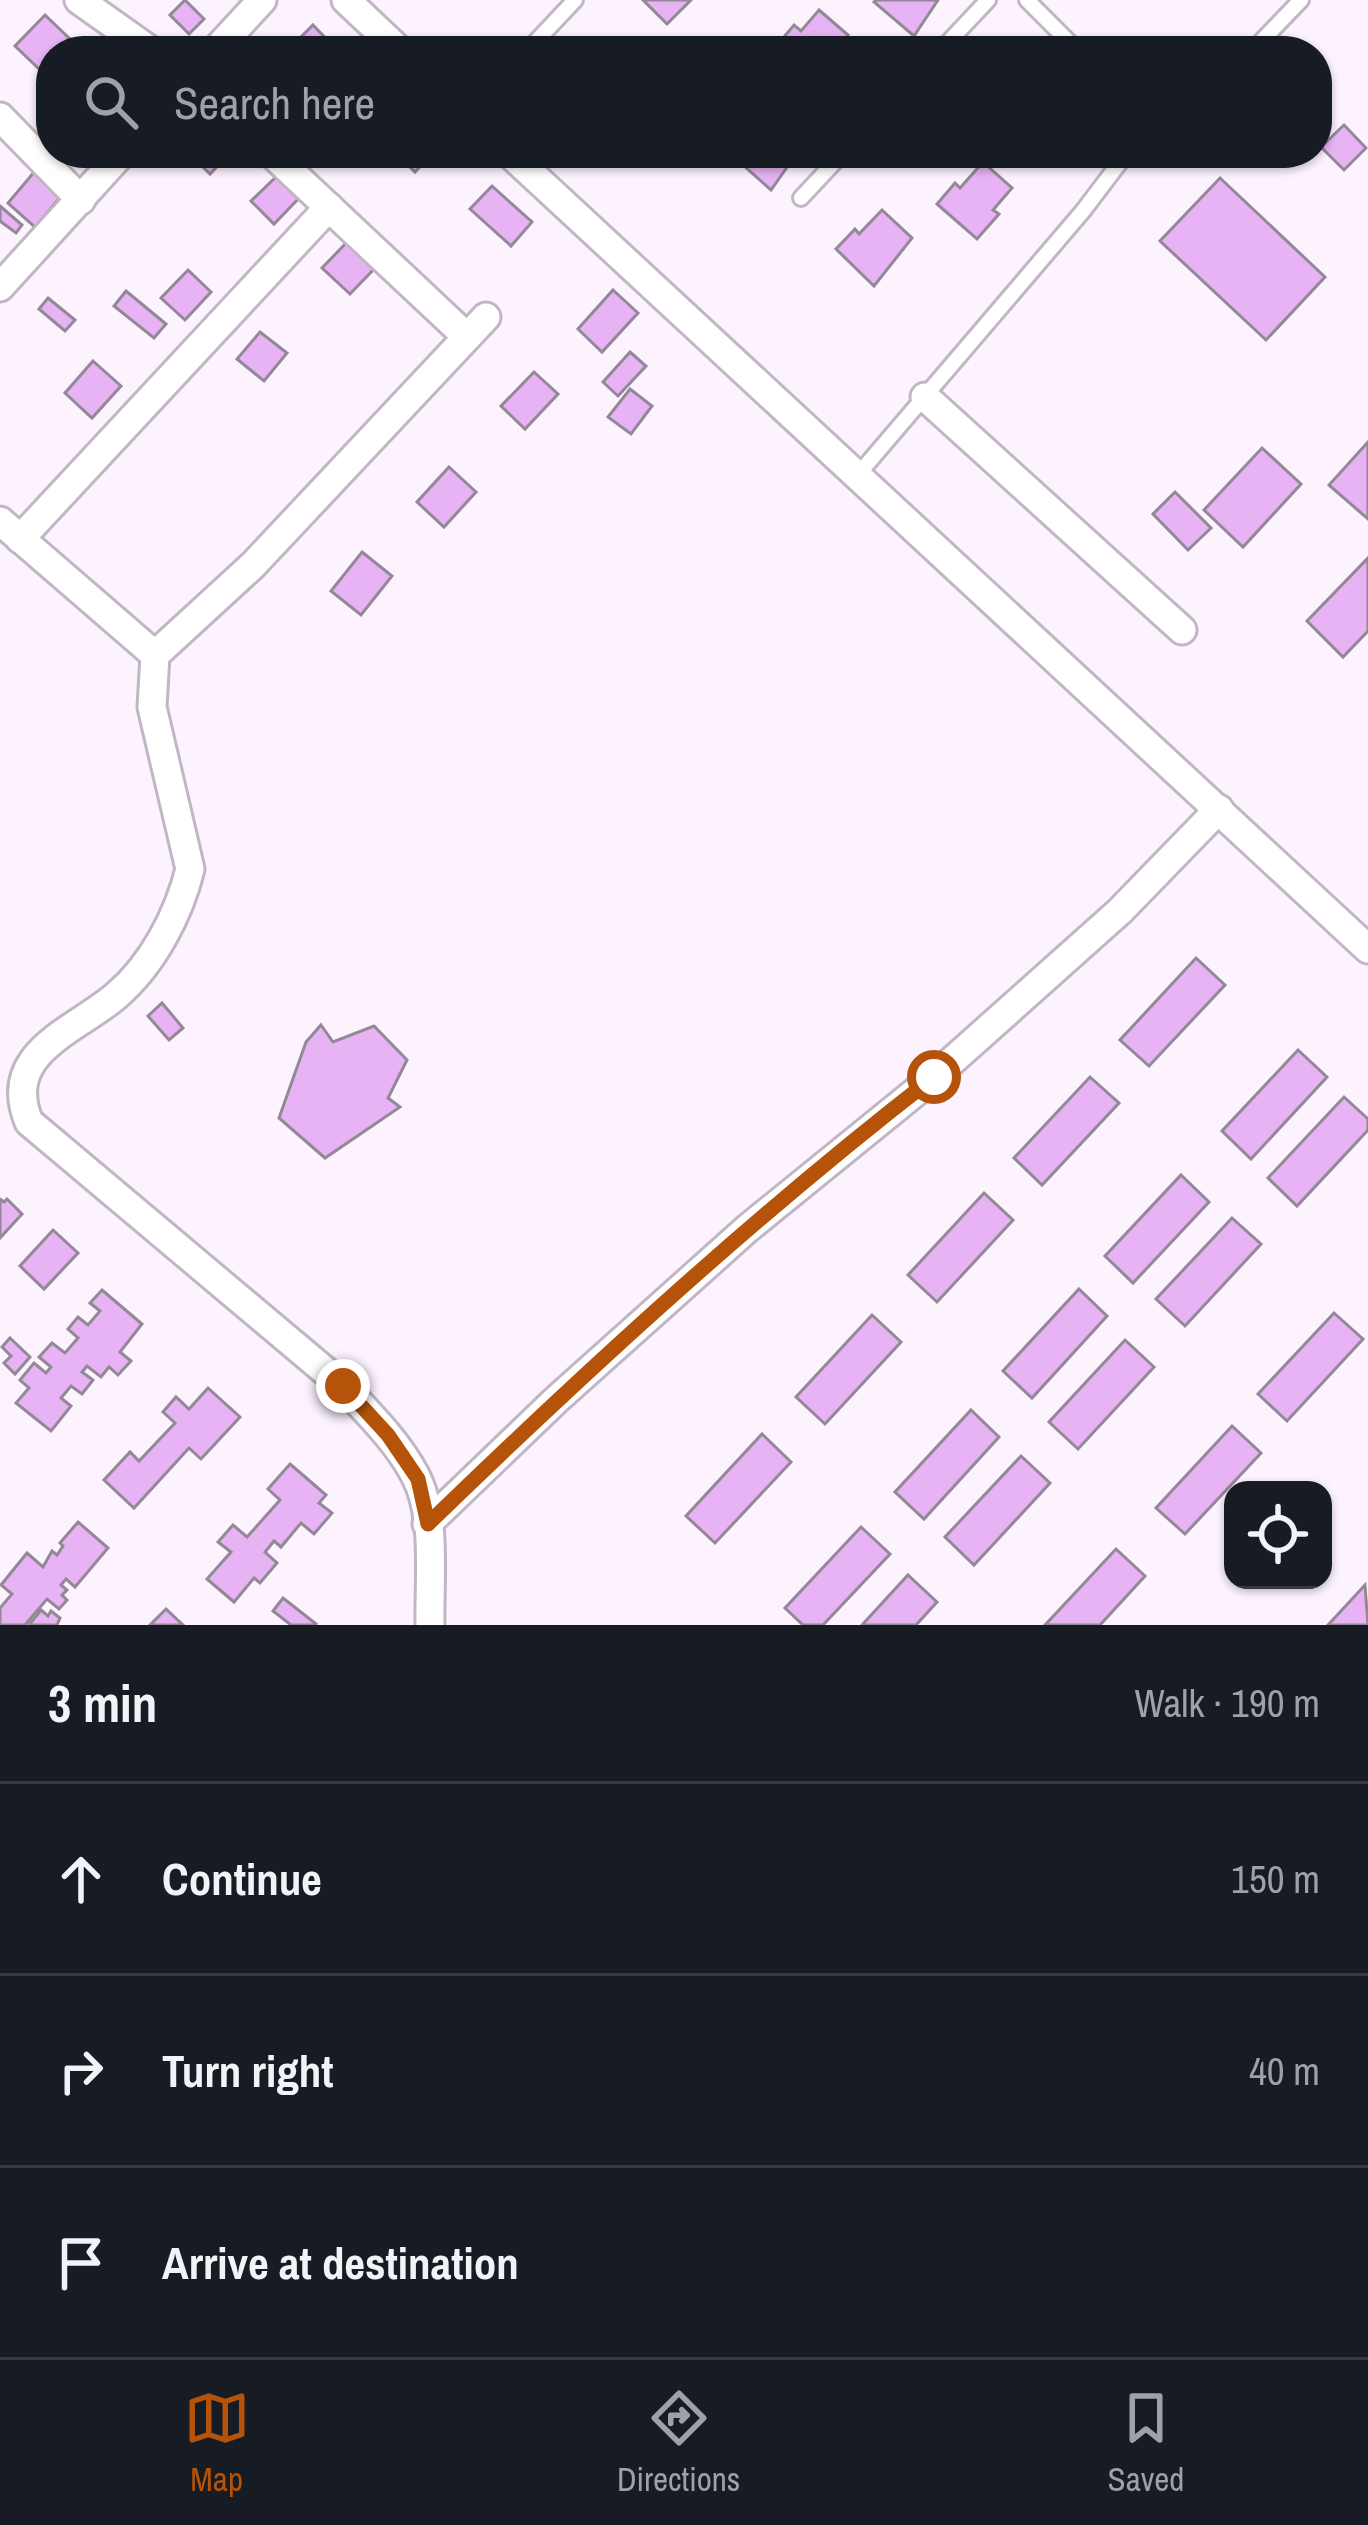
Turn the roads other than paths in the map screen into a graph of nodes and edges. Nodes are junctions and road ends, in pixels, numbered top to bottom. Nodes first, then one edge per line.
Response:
1 (79, 0) edge
2 (262, 0) edge
3 (346, 0) edge
4 (575, 0) edge
5 (988, 0) edge
6 (1027, 0) edge
7 (1301, 0) edge
8 (130, 36) edge
9 (228, 36) edge
10 (384, 36) edge
11 (541, 36) edge
12 (954, 36) edge
13 (1063, 36) edge
14 (1266, 36) edge
15 (0, 117) edge
16 (36, 154) edge
17 (50, 168) edge
18 (109, 168) edge
19 (287, 168) edge
20 (525, 168) edge
21 (829, 168) edge
22 (1116, 168) edge
23 (801, 198) dead end
24 (81, 200) junction
25 (329, 206) junction
26 (0, 287) edge
27 (925, 397) junction
28 (856, 477) junction
29 (10, 530) edge
30 (1182, 629) dead end
31 (155, 655) junction
32 (1219, 809) junction
33 (1368, 950) edge
34 (2, 1086) edge
35 (428, 1524) junction
36 (430, 1625) edge

1 - 8 street
2 - 9 street
3 - 10 street
4 - 11 lane
5 - 12 lane
6 - 13 lane
7 - 14 lane
15 - 16 street
17 - 24 street
18 - 24 street
19 - 25 street
20 - 28 street
21 - 23 lane
22 - 27 lane
24 - 26 street
25 - 29 street
25 - 31 street
27 - 28 lane
27 - 30 street
28 - 32 street
29 - 31 street
31 - 34 street
32 - 33 street
32 - 35 street
34 - 35 street
35 - 36 street

